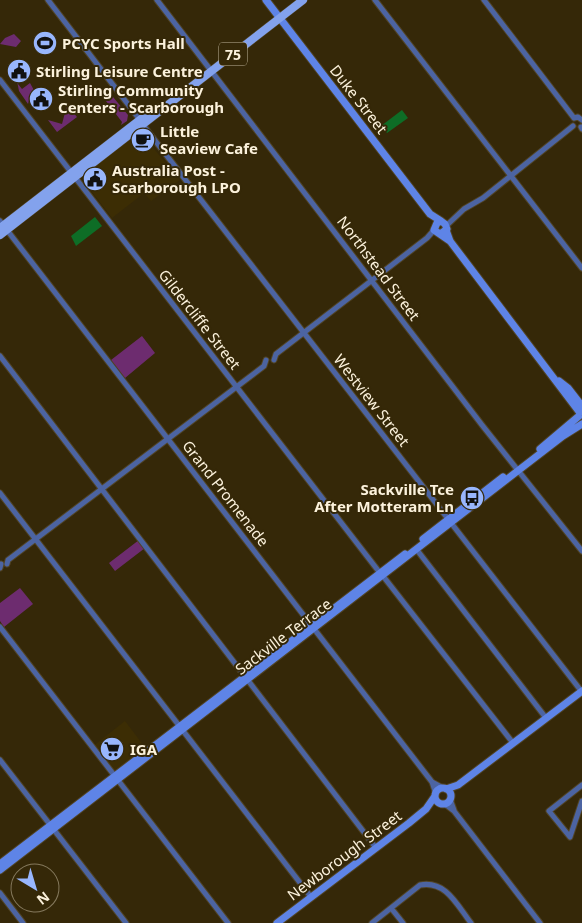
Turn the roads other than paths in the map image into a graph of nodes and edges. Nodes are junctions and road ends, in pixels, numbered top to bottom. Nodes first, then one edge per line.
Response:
1 (48, 0) edge
2 (157, 0) edge
3 (266, 0) edge
4 (303, 0) edge
5 (375, 0) edge
6 (484, 0) edge
7 (280, 18) junction
8 (211, 71) junction
9 (0, 80) edge
10 (574, 118) junction
11 (582, 119) edge
12 (141, 122) junction
13 (573, 126) junction
14 (582, 127) edge
15 (74, 174) junction
16 (511, 175) junction
17 (3, 226) edge
18 (440, 228) junction
19 (0, 235) edge
20 (582, 268) edge
21 (373, 280) junction
22 (304, 332) junction
23 (0, 356) edge
24 (266, 360) dead end
25 (274, 360) dead end
26 (237, 387) junction
27 (581, 415) edge
28 (167, 437) junction
29 (518, 469) junction
30 (102, 490) junction
31 (0, 493) edge
32 (449, 522) junction
33 (36, 539) junction
34 (417, 550) junction
35 (582, 550) edge
36 (3, 565) edge
37 (381, 574) junction
38 (0, 627) edge
39 (313, 627) junction
40 (245, 678) junction
41 (582, 691) edge
42 (546, 718) junction
43 (180, 727) junction
44 (513, 743) junction
45 (0, 760) edge
46 (116, 777) junction
47 (432, 782) junction
48 (458, 785) junction
49 (582, 785) edge
50 (444, 789) junction
51 (435, 795) junction
52 (446, 801) junction
53 (582, 801) edge
54 (426, 808) junction
55 (52, 827) junction
56 (376, 848) junction
57 (0, 864) edge
58 (0, 870) edge
59 (0, 893) edge
60 (311, 897) junction
61 (391, 908) junction
62 (281, 922) edge
63 (23, 923) edge
64 (126, 923) edge
65 (228, 923) edge
66 (372, 923) edge
67 (403, 923) edge
68 (471, 923) edge
69 (540, 923) edge

1 - 12 street, Westview Street
2 - 8 street, Northstead Street
3 - 7 main road, Duke Street
4 - 7 main road, 75
5 - 16 street
6 - 10 street
7 - 8 main road, 75
7 - 18 main road, Duke Street
8 - 12 main road, 75
8 - 21 street, Northstead Street
9 - 15 street, Gildercliffe Street
10 - 11 street
10 - 13 street
12 - 15 main road, 75
12 - 22 street, Westview Street
13 - 14 street
13 - 16 street
15 - 17 main road, 75
15 - 26 street, Gildercliffe Street
16 - 18 street
16 - 20 street
17 - 19 main road, 75
17 - 28 street, Grand Promenade
18 - 21 street
18 - 27 main road, Duke Street
21 - 22 street
21 - 29 street, Northstead Street
22 - 25 street
22 - 32 street, Westview Street
23 - 30 street
24 - 26 street
26 - 28 street
26 - 37 street, Gildercliffe Street
27 - 29 main road, Sackville Terrace
28 - 30 street
28 - 39 street, Grand Promenade
29 - 32 main road, Sackville Terrace
29 - 35 street, Northstead Street
30 - 33 street
30 - 40 street
31 - 33 street
32 - 34 main road, Sackville Terrace
32 - 37 main road, Sackville Terrace
32 - 41 street, Westview Street
33 - 36 street
33 - 43 street
34 - 37 main road, Sackville Terrace
34 - 42 street
37 - 39 main road, Sackville Terrace
37 - 44 street, Gildercliffe Street
38 - 46 street
39 - 40 main road, Sackville Terrace
39 - 47 street, Grand Promenade
40 - 43 main road, Sackville Terrace
40 - 56 street
41 - 42 main road, Newborough Street
42 - 44 main road, Newborough Street
43 - 46 main road, Sackville Terrace
43 - 60 street
44 - 48 main road, Newborough Street
45 - 55 street
46 - 55 main road, Sackville Terrace
46 - 65 street
47 - 50 street, Grand Promenade
47 - 51 street, Grand Promenade
48 - 50 main road, Newborough Street
48 - 52 main road, Newborough Street
49 - 53 street
50 - 51 main road, Newborough Street
50 - 52 main road
51 - 52 main road
51 - 54 main road, Newborough Street
52 - 54 main road, Newborough Street
52 - 69 street
54 - 56 main road, Newborough Street
55 - 57 main road, Sackville Terrace
55 - 58 main road, Sackville Terrace
55 - 64 street
56 - 60 main road, Newborough Street
59 - 63 street
60 - 62 main road, Newborough Street
61 - 66 street
61 - 67 street
61 - 68 street

